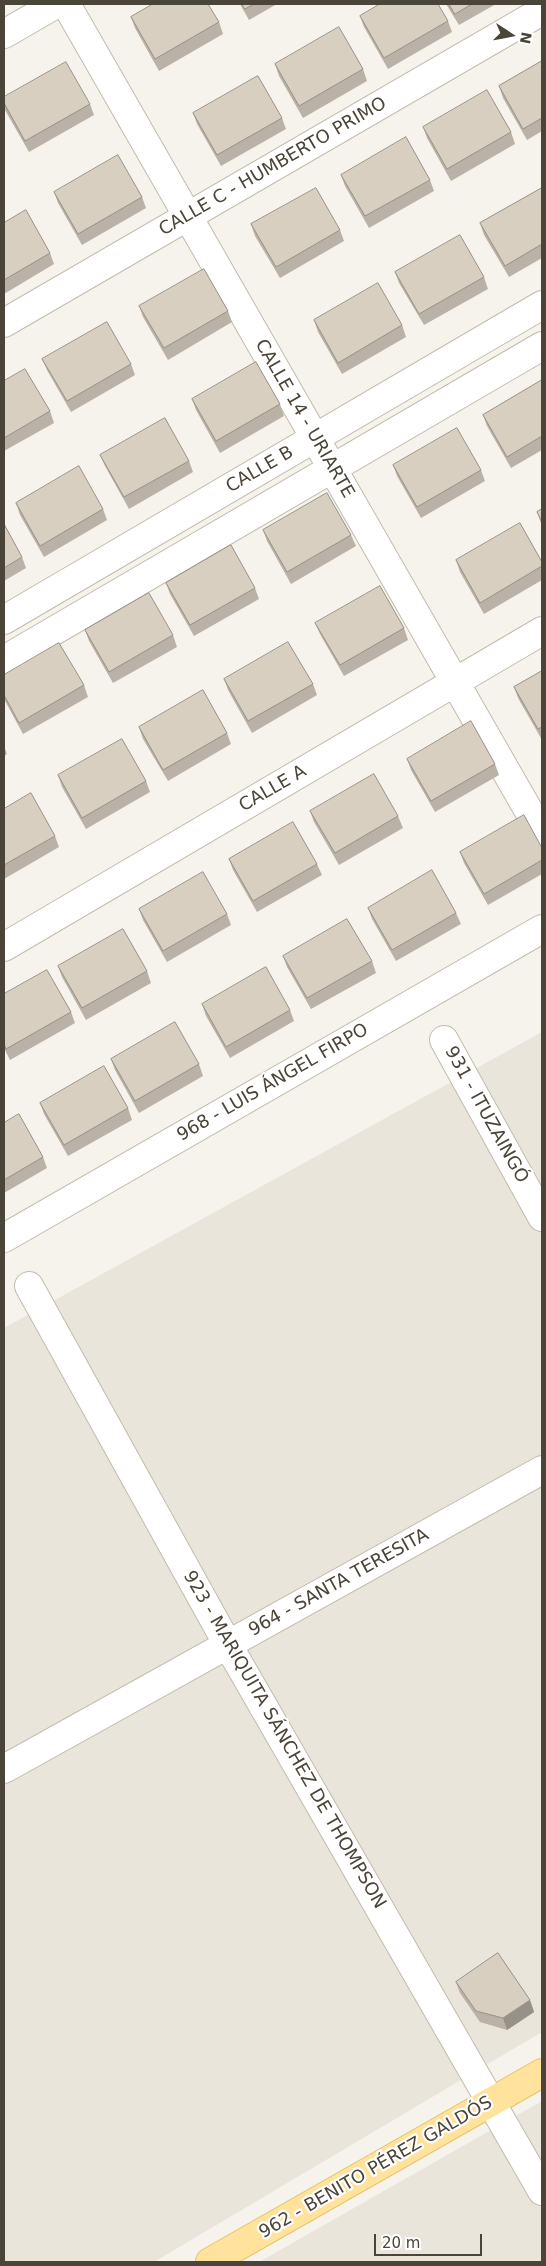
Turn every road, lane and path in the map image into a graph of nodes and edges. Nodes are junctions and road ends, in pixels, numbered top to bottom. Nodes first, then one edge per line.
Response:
1 (56, 4) edge
2 (66, 4) edge
3 (542, 11) edge
4 (4, 34) edge
5 (188, 217) junction
6 (542, 305) edge
7 (4, 323) edge
8 (542, 346) edge
9 (315, 438) junction
10 (333, 470) junction
11 (4, 620) edge
12 (542, 631) edge
13 (4, 660) edge
14 (456, 682) junction
15 (542, 834) edge
16 (542, 929) edge
17 (4, 947) edge
18 (444, 1040) dead end
19 (542, 1217) edge
20 (4, 1238) edge
21 (29, 1286) dead end
22 (542, 1470) edge
23 (228, 1645) junction
24 (4, 1769) edge
25 (542, 2073) edge
26 (491, 2102) junction
27 (542, 2191) edge
28 (210, 2262) edge

1 - 4 street
2 - 5 street, CALLE 14 - URIARTE
3 - 5 street, CALLE C - HUMBERTO PRIMO
5 - 7 street, CALLE C - HUMBERTO PRIMO
5 - 9 street, CALLE 14 - URIARTE
6 - 9 street, CALLE B
8 - 10 street, CALLE B
9 - 10 street, CALLE 14 - URIARTE
9 - 11 street, CALLE B
10 - 13 street, CALLE B
10 - 14 street, CALLE 14 - URIARTE
12 - 14 street, CALLE A
14 - 15 street, CALLE 14 - URIARTE
14 - 17 street, CALLE A
16 - 20 street, 968 - LUIS ÁNGEL FIRPO
18 - 19 street, 931 - ITUZAINGÓ
21 - 23 street, 923 - MARIQUITA SÁNCHEZ DE THOMPSON
22 - 23 street, 964 - SANTA TERESITA
23 - 24 street, 964 - SANTA TERESITA
23 - 26 street, 923 - MARIQUITA SÁNCHEZ DE THOMPSON
25 - 26 main road, 962 - BENITO PÉREZ GALDÓS
26 - 27 street, 923 - MARIQUITA SÁNCHEZ DE THOMPSON
26 - 28 main road, 962 - BENITO PÉREZ GALDÓS

